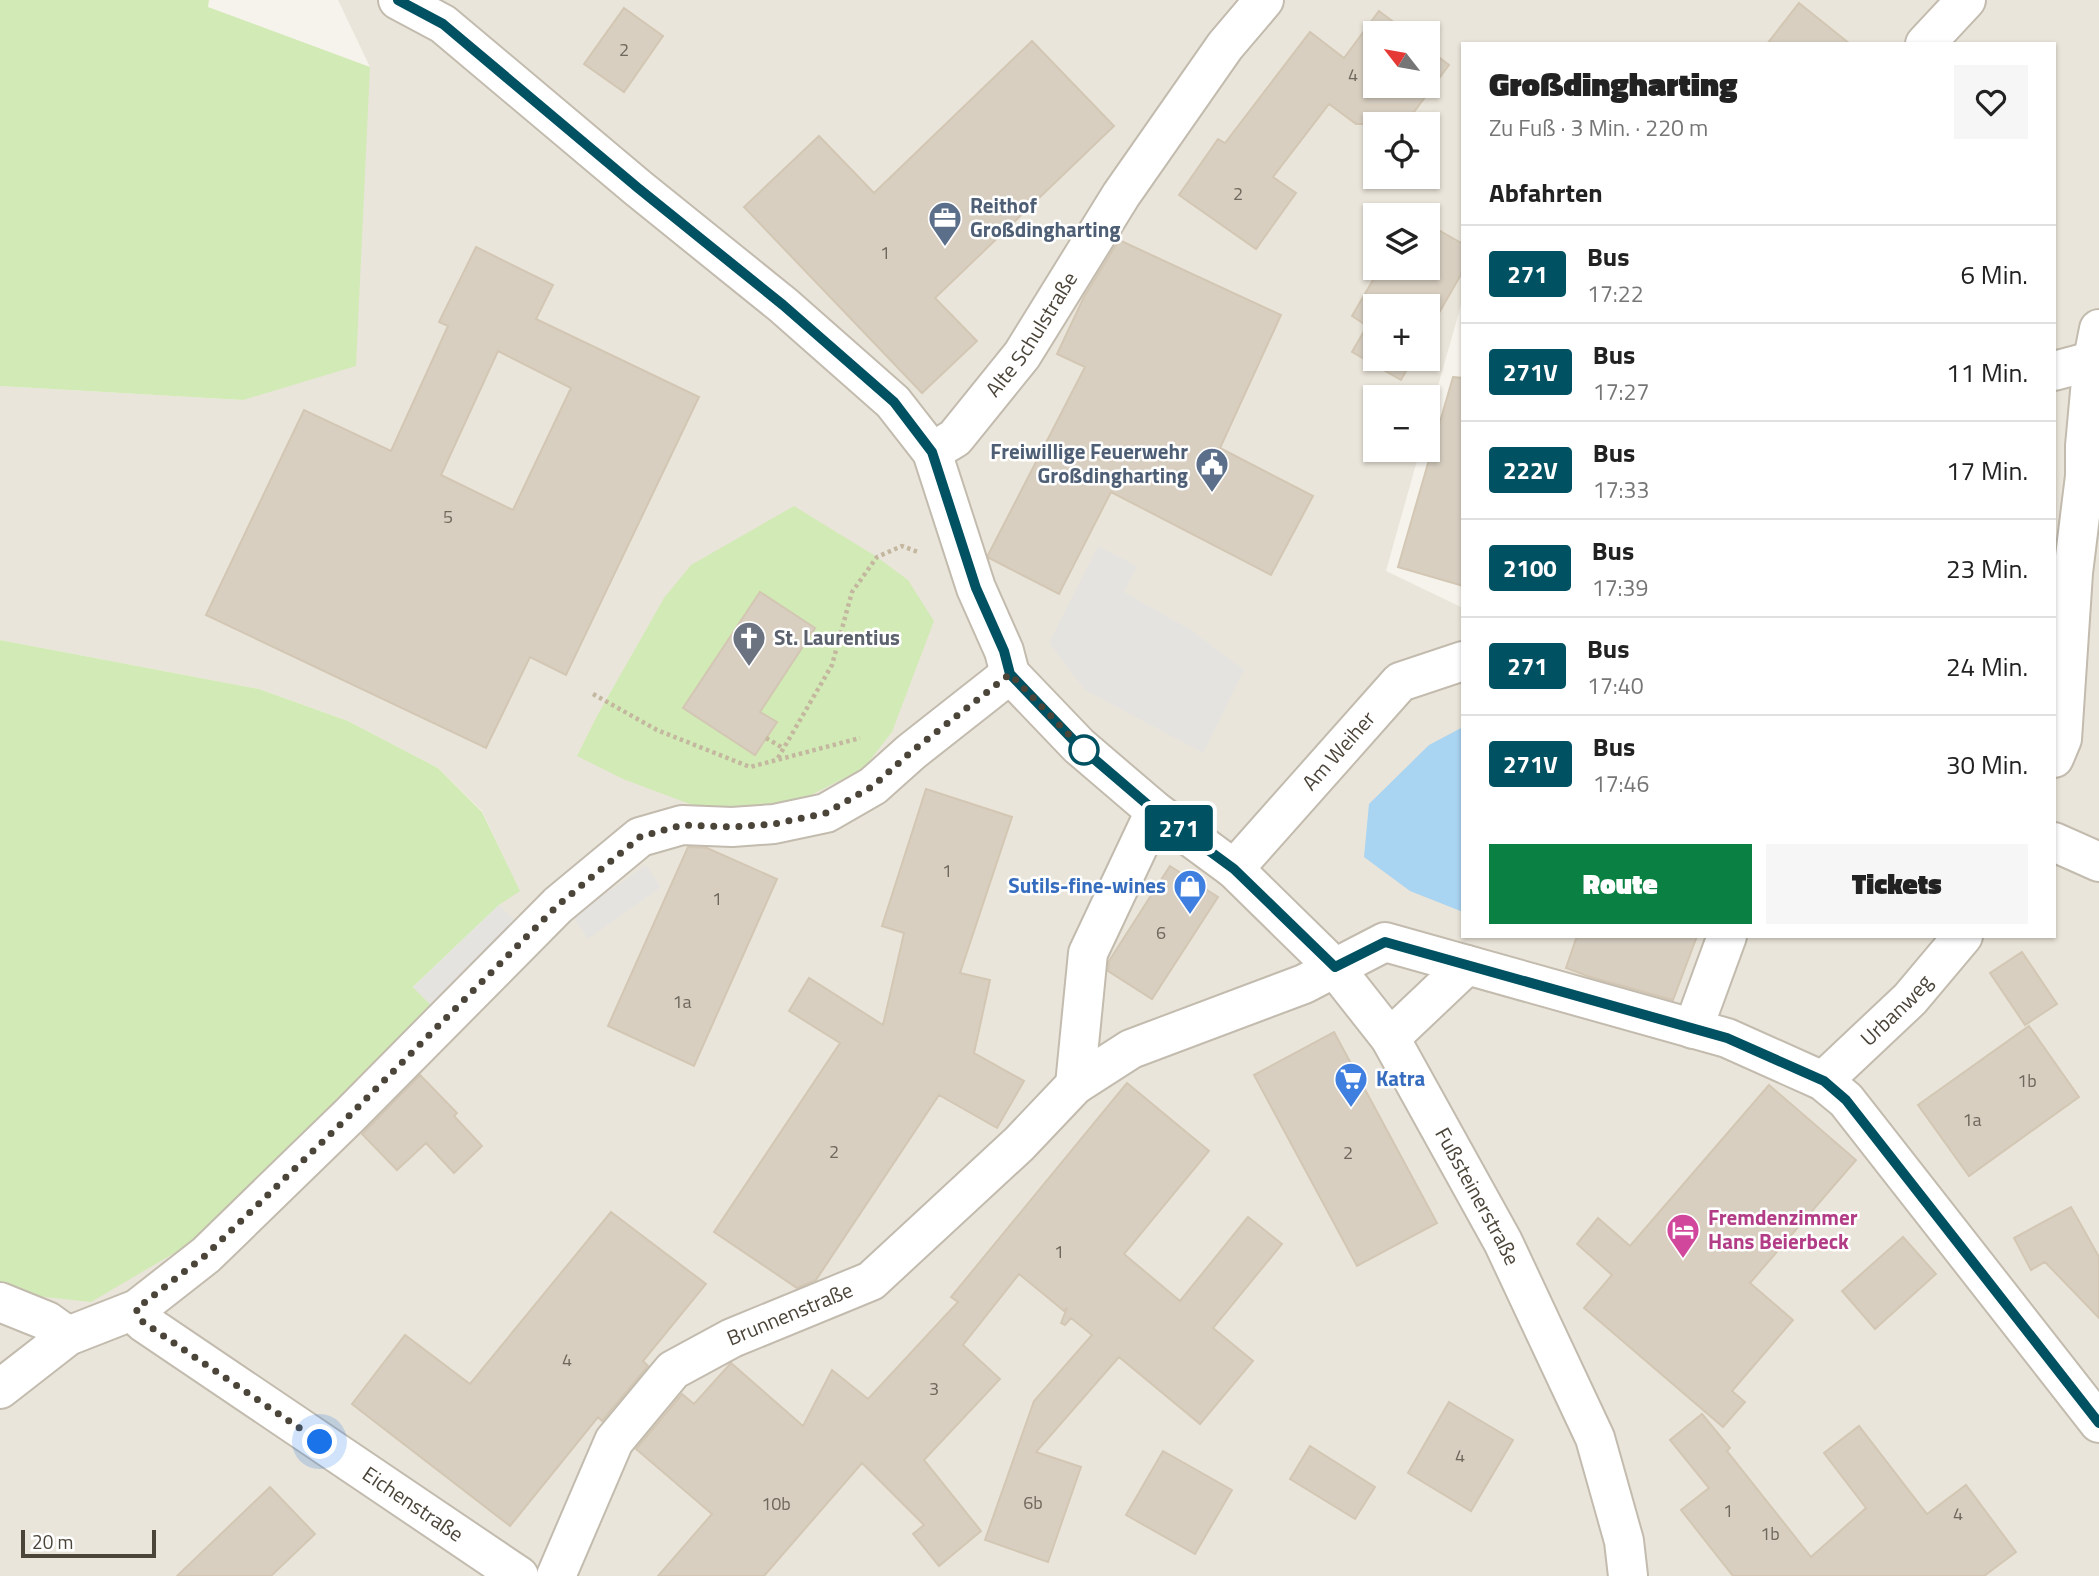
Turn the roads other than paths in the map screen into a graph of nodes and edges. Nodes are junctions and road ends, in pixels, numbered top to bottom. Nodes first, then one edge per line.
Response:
1 (398, 0) edge
2 (1264, 0) edge
3 (1966, 0) edge
4 (1927, 42) edge
5 (2097, 349) edge
6 (2056, 369) edge
7 (932, 452) junction
8 (1461, 662) edge
9 (1010, 674) junction
10 (2056, 753) edge
11 (1155, 811) junction
12 (2056, 843) edge
13 (2099, 862) edge
14 (1234, 869) junction
15 (1726, 938) edge
16 (1961, 938) edge
17 (1467, 965) junction
18 (1335, 967) junction
19 (1693, 1029) junction
20 (1390, 1038) junction
21 (1824, 1081) junction
22 (1075, 1085) junction
23 (0, 1303) edge
24 (136, 1309) junction
25 (68, 1336) junction
26 (0, 1389) edge
27 (2099, 1423) edge
28 (519, 1576) edge
29 (556, 1576) edge
30 (1628, 1576) edge

1 - 7 street
2 - 7 street, Alte Schulstraße
3 - 4 street
5 - 6 street
5 - 10 street
7 - 9 street
8 - 14 street, Am Weiher
9 - 11 street, Fußsteinerstraße
9 - 24 street
11 - 14 street, Fußsteinerstraße
11 - 22 street
12 - 13 street
14 - 18 street, Fußsteinerstraße
15 - 19 street
16 - 21 street, Urbanweg
17 - 18 street, Brunnenstraße
17 - 19 street, Brunnenstraße
17 - 20 street
18 - 20 street, Fußsteinerstraße
18 - 22 street, Brunnenstraße
19 - 21 street, Brunnenstraße
20 - 30 street, Fußsteinerstraße
21 - 27 street, Brunnenstraße
22 - 29 street, Brunnenstraße
23 - 25 street
24 - 25 street
24 - 28 street, Eichenstraße
25 - 26 street

